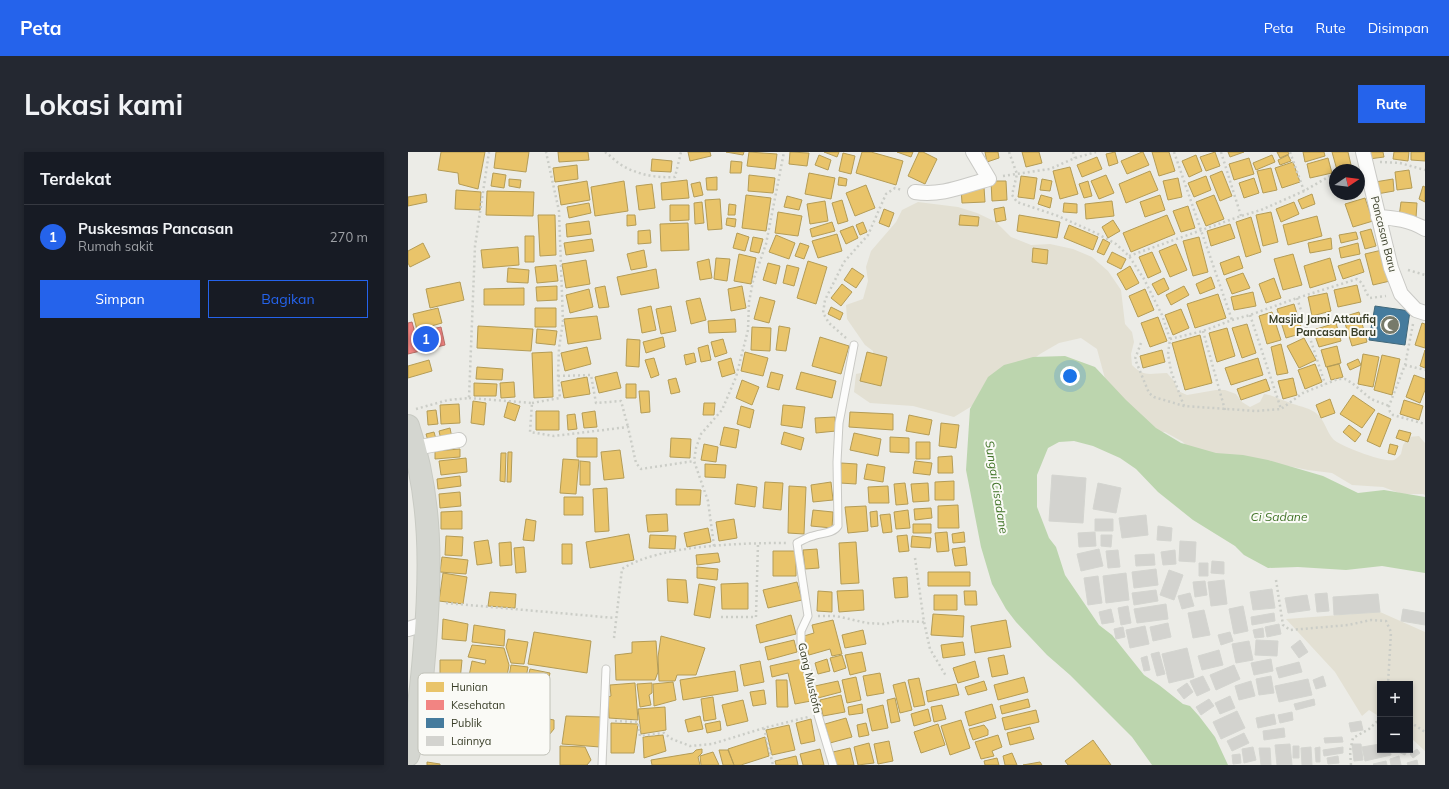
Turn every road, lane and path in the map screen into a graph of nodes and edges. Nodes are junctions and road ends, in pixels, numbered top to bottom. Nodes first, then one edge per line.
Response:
1 (489, 152) edge
2 (546, 152) edge
3 (605, 152) edge
4 (681, 152) edge
5 (784, 152) edge
6 (973, 152) edge
7 (1009, 152) edge
8 (1073, 152) edge
9 (1096, 152) edge
10 (1174, 152) edge
11 (1221, 152) edge
12 (1290, 152) edge
13 (1364, 157) edge
14 (1075, 158) junction
15 (1425, 170) edge
16 (1017, 174) junction
17 (1329, 176) edge
18 (989, 179) junction
19 (1304, 191) junction
20 (915, 192) joint
21 (1241, 216) junction
22 (1378, 217) junction
23 (1425, 229) edge
24 (1201, 231) junction
25 (1129, 256) junction
26 (1401, 294) junction
27 (1297, 298) junction
28 (1420, 311) edge
29 (1250, 315) junction
30 (1232, 320) junction
31 (1203, 331) junction
32 (1170, 339) junction
33 (1141, 343) dead end
34 (854, 345) joint
35 (1406, 365) junction
36 (1425, 370) edge
37 (558, 376) junction
38 (1325, 384) junction
39 (469, 398) junction
40 (532, 403) junction
41 (1184, 406) junction
42 (1389, 406) junction
43 (1281, 409) junction
44 (1225, 410) junction
45 (412, 418) edge
46 (1425, 424) edge
47 (628, 427) junction
48 (459, 440) dead end
49 (414, 457) edge
50 (694, 461) junction
51 (758, 543) junction
52 (797, 543) junction
53 (714, 546) junction
54 (916, 558) dead end
55 (1276, 580) dead end
56 (428, 601) junction
57 (808, 616) junction
58 (721, 617) dead end
59 (615, 618) junction
60 (924, 622) junction
61 (418, 626) edge
62 (614, 638) dead end
63 (606, 669) dead end
64 (946, 676) dead end
65 (1388, 681) edge
66 (418, 710) joint
67 (818, 715) junction
68 (605, 720) junction
69 (1377, 722) edge
70 (1413, 724) edge
71 (764, 728) junction
72 (1425, 732) edge
73 (408, 755) edge
74 (602, 765) edge
75 (773, 765) edge
76 (833, 765) edge
77 (1351, 765) edge

1 - 39 path
2 - 37 path
3 - 4 path
5 - 50 path
6 - 18 street
7 - 16 path
8 - 14 path
9 - 14 path
10 - 24 path
11 - 21 path
12 - 19 path
13 - 15 path
13 - 22 street, Pancasan Baru
14 - 16 path
16 - 18 path
16 - 25 path
17 - 19 path
18 - 20 street
19 - 21 path
20 - 34 path
21 - 24 path
22 - 23 street
22 - 26 street, Pancasan Baru
24 - 25 path
24 - 30 path
25 - 32 path
26 - 27 path
26 - 28 street, Pancasan Baru
27 - 29 path
27 - 38 path
28 - 35 path
29 - 30 path
29 - 43 path
30 - 31 path
31 - 32 path
31 - 44 path
32 - 41 path
33 - 41 path
34 - 52 lane
35 - 36 path
35 - 42 path
37 - 40 path
37 - 47 path
38 - 42 path
38 - 43 path
39 - 40 path
39 - 45 path
40 - 47 path
41 - 44 path
42 - 46 path
43 - 44 path
45 - 49 main road
47 - 50 path
48 - 49 street
49 - 56 main road
50 - 53 path
51 - 52 path
51 - 53 path
51 - 58 path
52 - 57 lane, Gang Mustofa
53 - 59 path
54 - 60 path
55 - 65 path
56 - 59 path
56 - 61 main road
57 - 60 path
57 - 67 lane, Gang Mustofa
59 - 62 path
60 - 64 path
61 - 66 main road
63 - 68 lane
66 - 73 main road
67 - 71 path
67 - 76 lane, Gang Mustofa
68 - 71 path
68 - 74 lane
69 - 77 path
70 - 72 path
71 - 75 path

